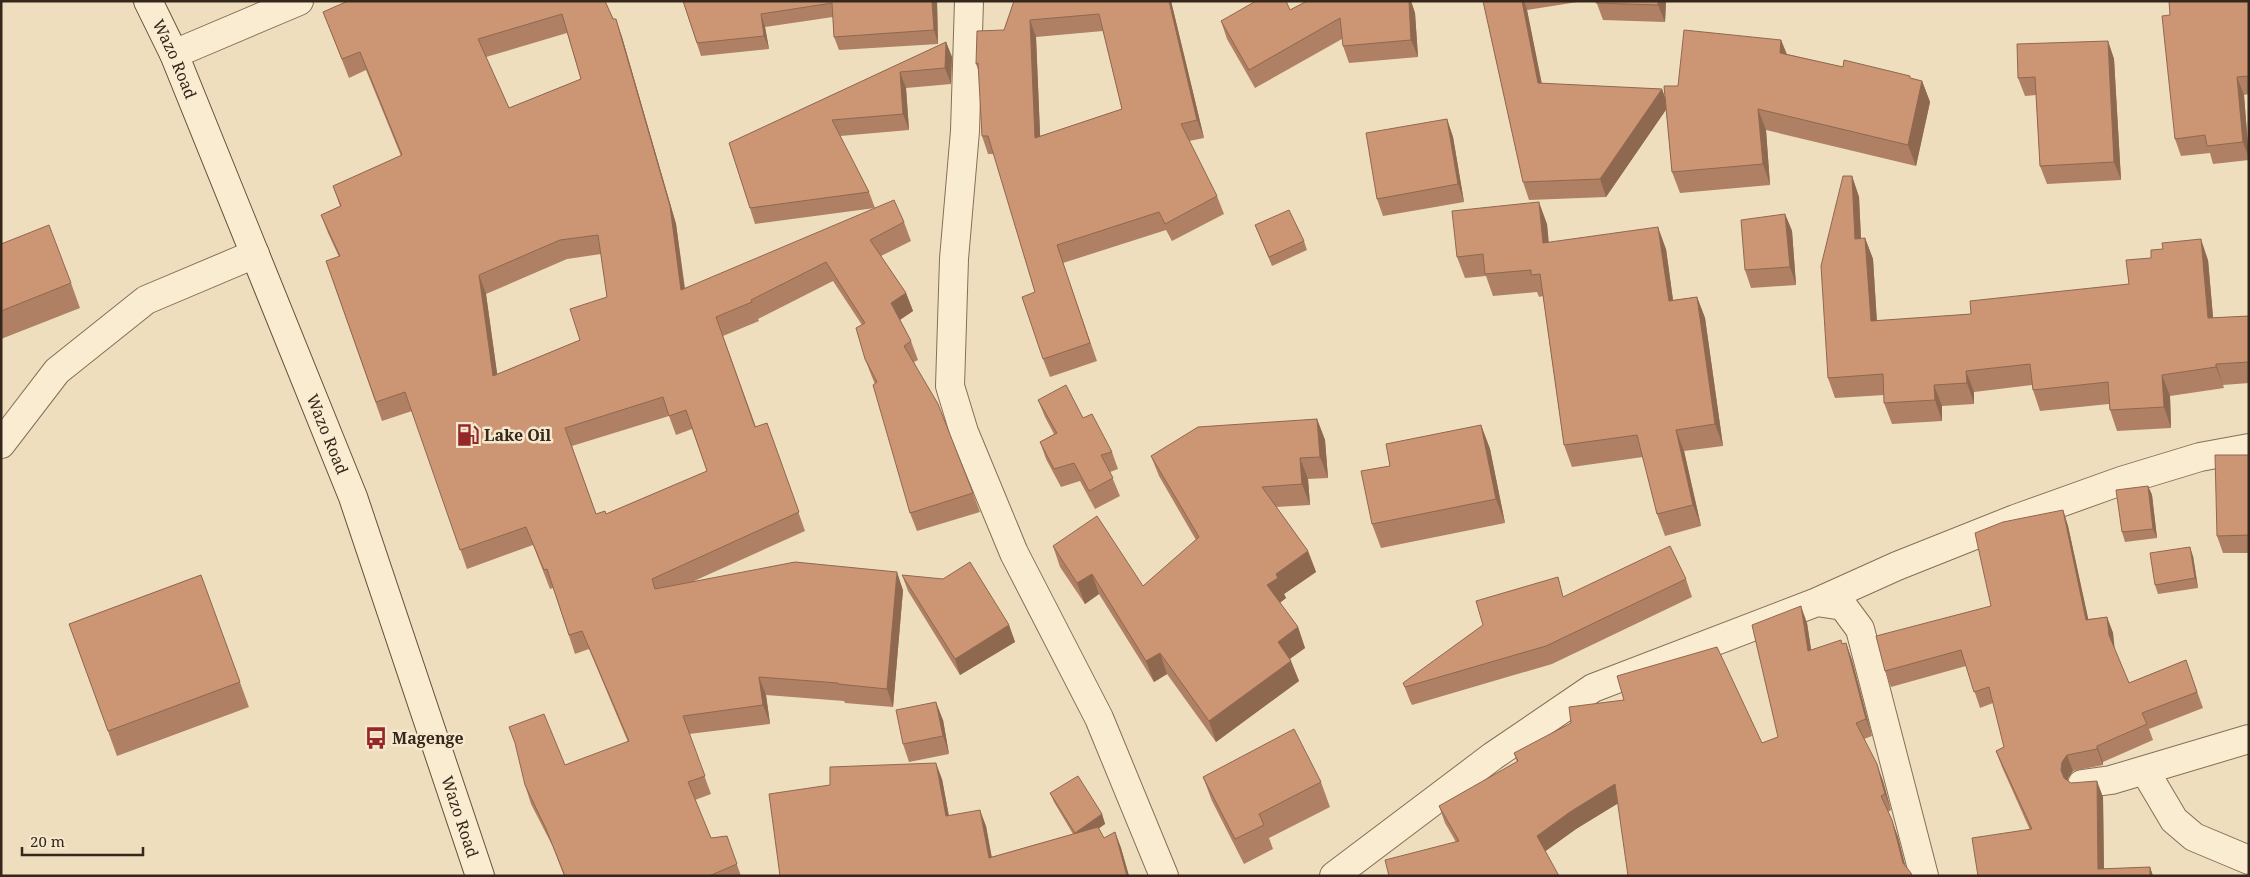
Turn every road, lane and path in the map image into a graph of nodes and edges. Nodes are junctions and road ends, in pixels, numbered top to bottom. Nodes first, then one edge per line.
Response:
1 (148, 1) edge
2 (299, 1) edge
3 (969, 1) edge
4 (174, 54) junction
5 (255, 254) junction
6 (1, 444) edge
7 (2249, 448) edge
8 (1817, 602) junction
9 (2249, 739) edge
10 (2145, 770) junction
11 (2082, 784) edge
12 (2249, 860) edge
13 (480, 876) edge
14 (1164, 876) edge
15 (1334, 876) edge
16 (1924, 876) edge

1 - 4 street, Wazo Road
2 - 4 street
3 - 14 street
4 - 5 street, Wazo Road
5 - 6 street
5 - 13 street, Wazo Road
7 - 8 street
8 - 15 street
8 - 16 street
9 - 10 street
10 - 11 street
10 - 12 street

